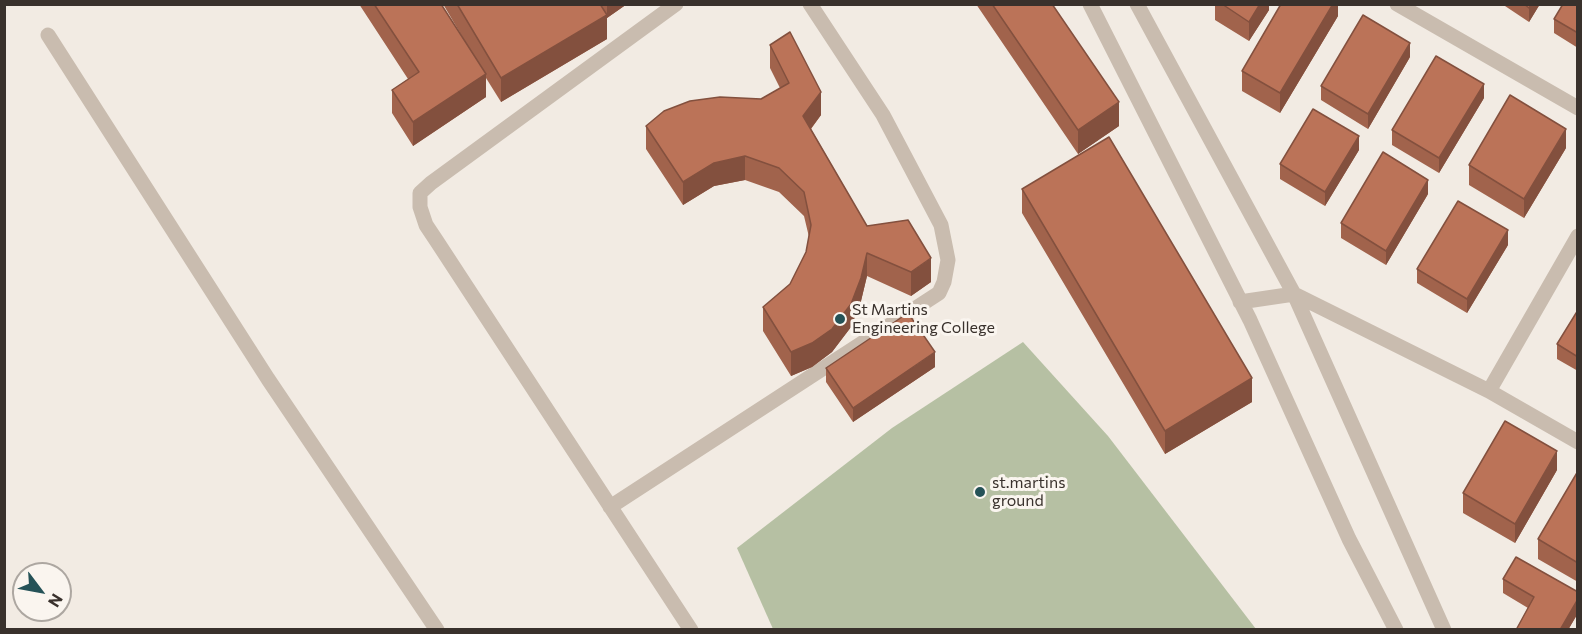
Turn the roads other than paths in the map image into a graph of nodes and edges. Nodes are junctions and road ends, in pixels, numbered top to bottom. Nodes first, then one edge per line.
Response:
1 (676, 4) edge
2 (810, 4) edge
3 (1090, 4) edge
4 (1137, 4) edge
5 (1397, 4) edge
6 (48, 35) dead end
7 (1578, 108) edge
8 (1578, 236) edge
9 (1294, 294) junction
10 (1240, 302) junction
11 (1489, 391) junction
12 (1578, 442) edge
13 (610, 507) junction
14 (436, 630) edge
15 (691, 630) edge
16 (1396, 630) edge
17 (1444, 630) edge

1 - 13 street
2 - 13 street
3 - 10 street
4 - 9 street
5 - 7 street
6 - 14 street
8 - 11 street
9 - 10 street
9 - 11 street
9 - 17 street
10 - 16 street
11 - 12 street
13 - 15 street

